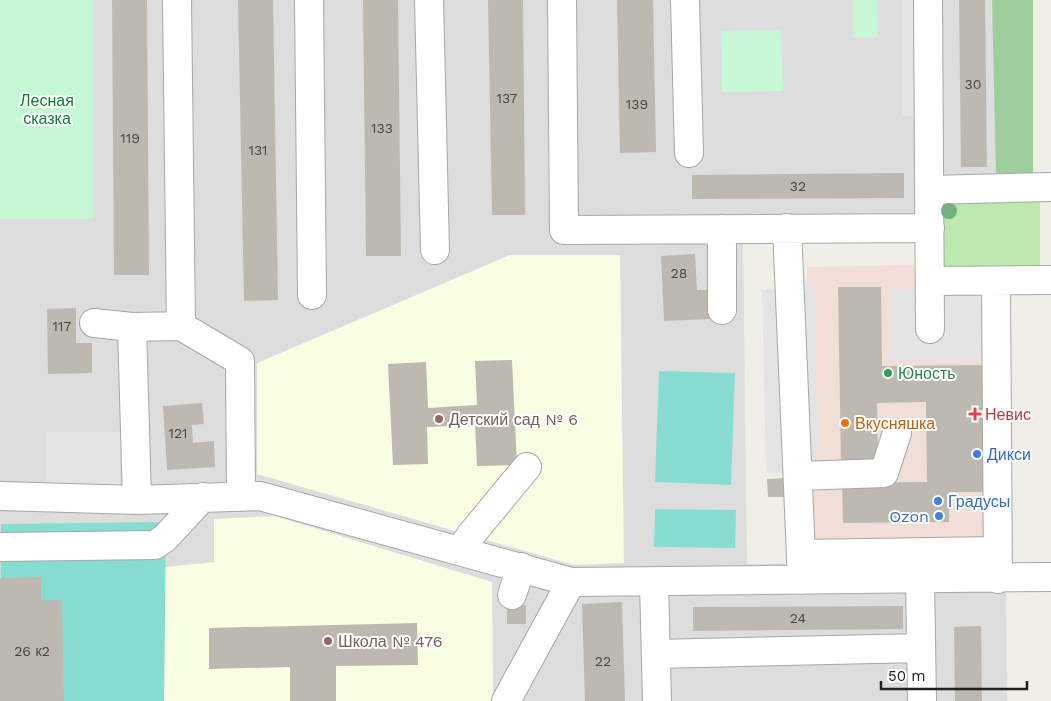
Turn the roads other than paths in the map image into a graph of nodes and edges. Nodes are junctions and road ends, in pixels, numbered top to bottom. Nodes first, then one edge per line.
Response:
1 (177, 0) edge
2 (309, 0) edge
3 (429, 0) edge
4 (562, 0) edge
5 (685, 0) edge
6 (928, 0) edge
7 (689, 152) dead end
8 (1051, 187) edge
9 (930, 190) junction
10 (787, 228) junction
11 (930, 228) junction
12 (722, 229) junction
13 (435, 250) dead end
14 (1051, 280) edge
15 (930, 281) junction
16 (996, 281) junction
17 (312, 296) dead end
18 (722, 310) dead end
19 (94, 323) dead end
20 (181, 326) junction
21 (132, 327) junction
22 (930, 329) dead end
23 (897, 433) dead end
24 (527, 467) dead end
25 (798, 476) junction
26 (0, 496) edge
27 (241, 496) junction
28 (203, 497) junction
29 (137, 500) junction
30 (0, 547) edge
31 (460, 550) junction
32 (998, 550) junction
33 (521, 567) junction
34 (801, 567) junction
35 (1051, 578) edge
36 (998, 579) junction
37 (920, 580) junction
38 (571, 582) junction
39 (654, 582) junction
40 (512, 595) dead end
41 (921, 648) junction
42 (656, 654) junction
43 (506, 701) edge
44 (657, 701) edge
45 (922, 701) edge

1 - 20 lane
2 - 17 lane
3 - 13 lane
4 - 12 lane
5 - 7 lane
6 - 9 lane
8 - 9 lane
9 - 11 lane
10 - 11 lane
10 - 12 lane
10 - 25 lane
11 - 15 lane
12 - 18 lane
14 - 16 lane
15 - 16 lane
15 - 22 lane
16 - 32 lane
19 - 21 lane
20 - 21 lane
20 - 27 lane
21 - 29 lane
23 - 25 lane
24 - 31 lane
25 - 34 lane
26 - 29 lane
27 - 28 lane
27 - 31 lane
28 - 29 lane
28 - 30 lane
31 - 33 lane
32 - 34 lane
32 - 36 lane
33 - 38 lane
33 - 40 lane
34 - 37 lane
34 - 39 lane
35 - 36 lane
36 - 37 lane
37 - 41 lane
38 - 39 lane
38 - 43 lane
39 - 42 lane
41 - 42 lane
41 - 45 lane
42 - 44 lane

